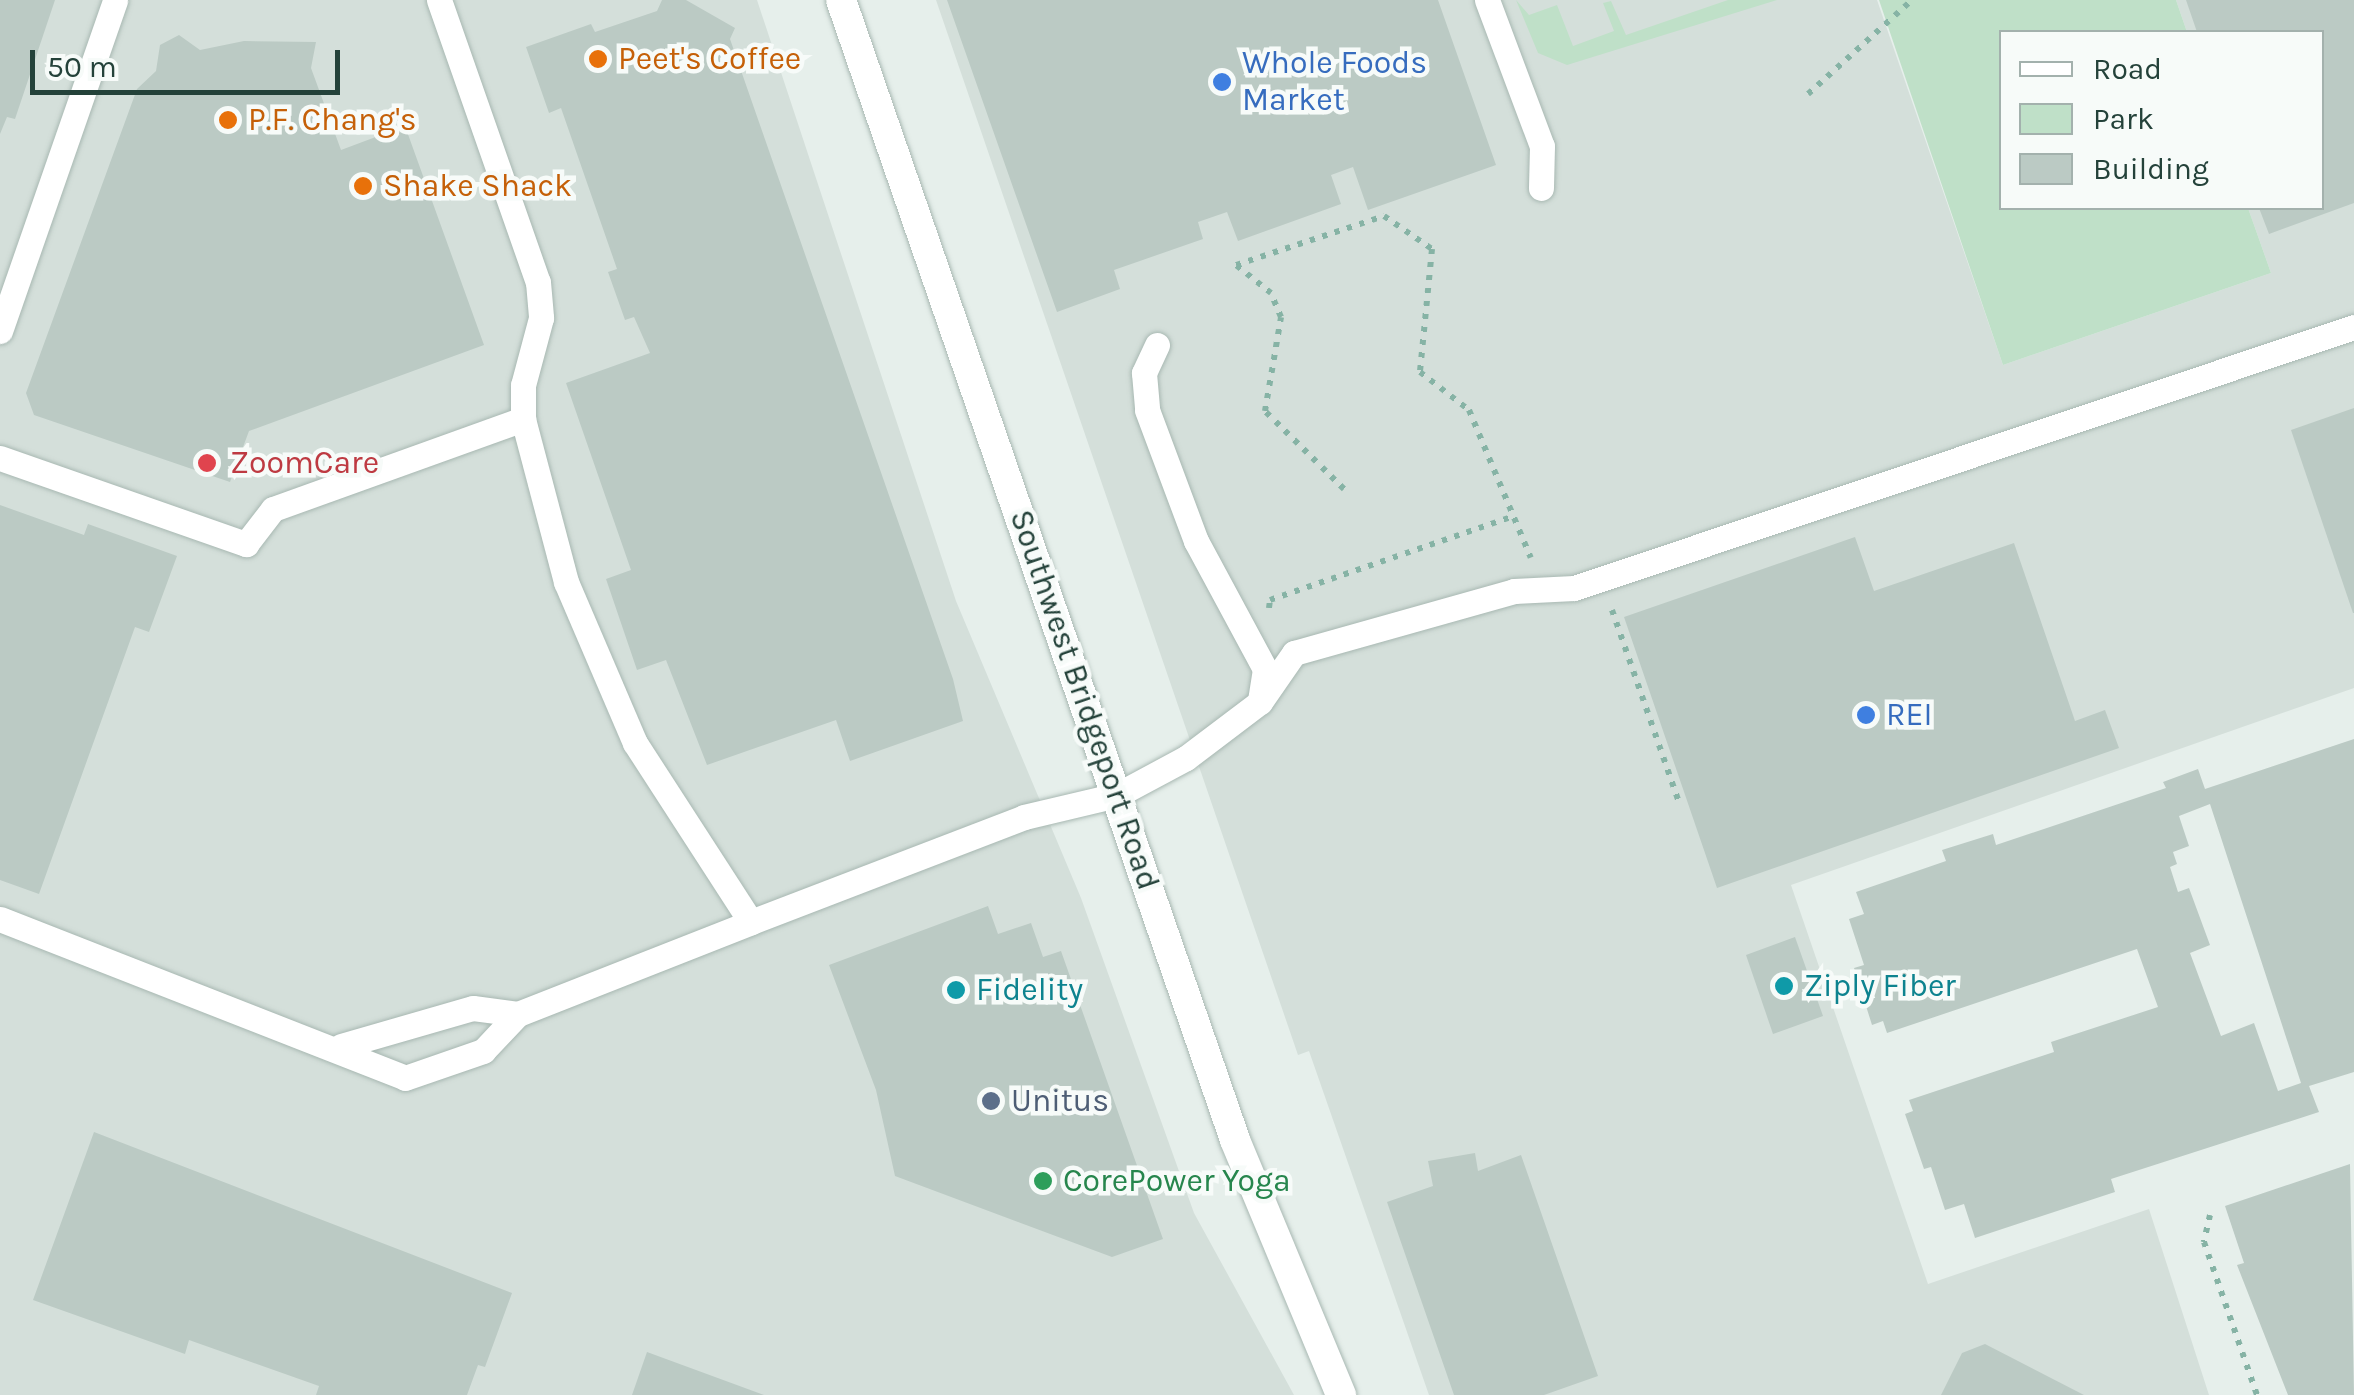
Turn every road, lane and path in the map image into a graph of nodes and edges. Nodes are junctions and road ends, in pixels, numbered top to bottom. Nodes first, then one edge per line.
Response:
1 (115, 0) edge
2 (439, 0) edge
3 (842, 0) edge
4 (1487, 0) edge
5 (1912, 0) edge
6 (1808, 94) dead end
7 (1541, 188) dead end
8 (2354, 326) edge
9 (0, 331) edge
10 (1156, 345) dead end
11 (523, 418) junction
12 (0, 458) edge
13 (1344, 489) dead end
14 (1511, 517) junction
15 (1574, 588) junction
16 (1251, 642) junction
17 (1260, 702) junction
18 (1117, 795) junction
19 (1680, 805) dead end
20 (0, 919) edge
21 (751, 922) junction
22 (518, 1014) junction
23 (340, 1046) junction
24 (2210, 1216) dead end
25 (1341, 1395) edge
26 (2257, 1395) edge

1 - 9 lane
2 - 11 lane
3 - 18 street, Southwest Bridgeport Road
4 - 7 lane
5 - 6 path
8 - 15 lane
10 - 16 lane
11 - 12 lane
11 - 21 lane
13 - 14 path
14 - 15 path
14 - 16 path
15 - 17 lane
15 - 19 path
16 - 17 lane
17 - 18 lane
18 - 21 lane
18 - 25 street, Southwest Bridgeport Road
20 - 23 lane
21 - 22 lane
22 - 23 lane
22 - 23 lane
24 - 26 path

